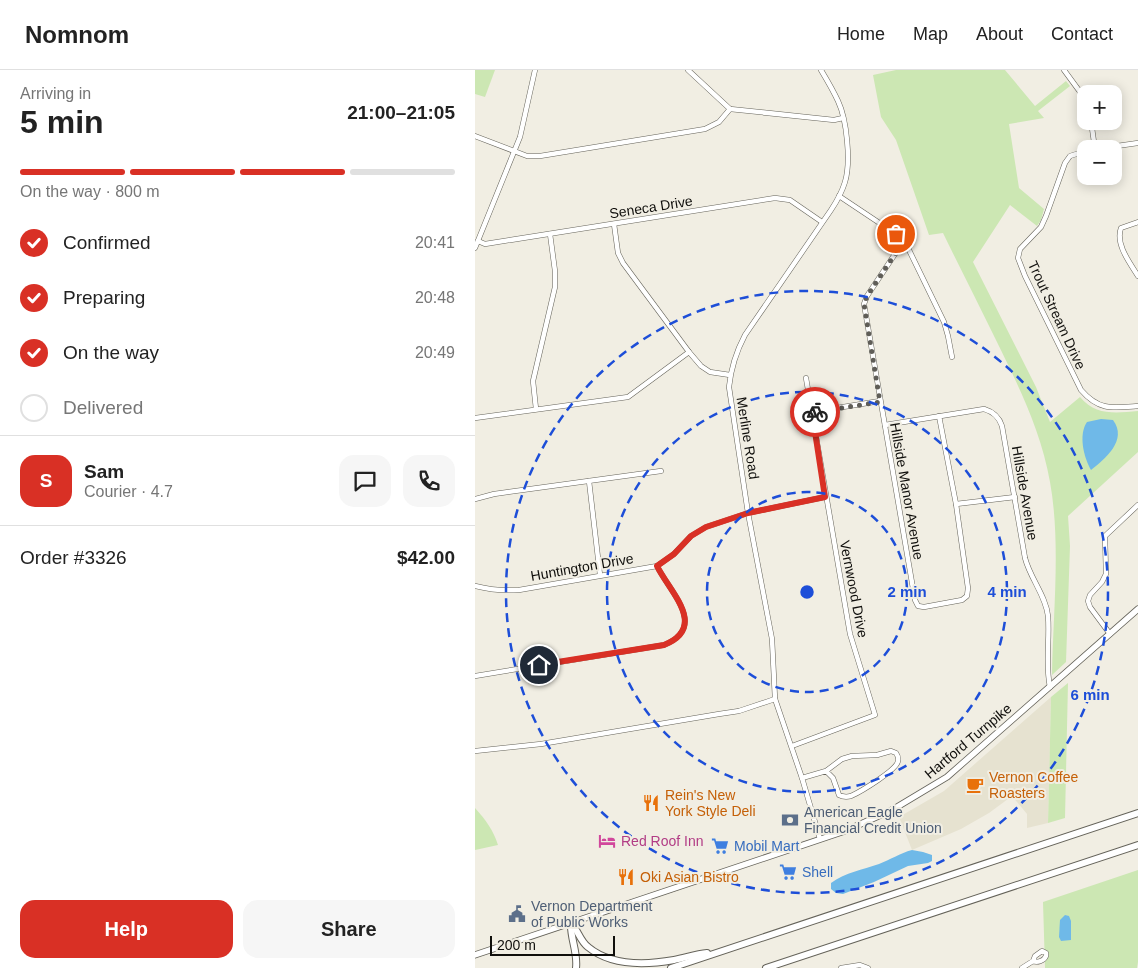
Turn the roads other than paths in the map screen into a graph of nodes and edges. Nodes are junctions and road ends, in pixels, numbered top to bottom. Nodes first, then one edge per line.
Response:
1 (535, 70) edge
2 (688, 70) edge
3 (821, 70) edge
4 (1063, 70) edge
5 (1077, 88) edge
6 (729, 109) junction
7 (843, 118) junction
8 (475, 136) edge
9 (1138, 143) edge
10 (1122, 145) edge
11 (513, 151) junction
12 (1077, 154) edge
13 (839, 196) junction
14 (822, 222) junction
15 (1138, 222) edge
16 (615, 224) junction
17 (550, 234) junction
18 (478, 240) junction
19 (903, 242) junction
20 (475, 248) edge
21 (1138, 276) edge
22 (689, 352) junction
23 (952, 358) dead end
24 (730, 375) junction
25 (806, 378) dead end
26 (880, 402) junction
27 (1138, 406) edge
28 (536, 409) junction
29 (812, 412) junction
30 (939, 416) junction
31 (475, 418) edge
32 (885, 425) junction
33 (661, 471) dead end
34 (589, 481) junction
35 (825, 497) junction
36 (1015, 497) junction
37 (475, 499) edge
38 (956, 504) junction
39 (1138, 505) edge
40 (748, 513) junction
41 (657, 566) junction
42 (600, 575) junction
43 (475, 586) edge
44 (1138, 609) edge
45 (1110, 634) junction
46 (475, 676) edge
47 (1050, 687) junction
48 (775, 699) junction
49 (792, 746) junction
50 (475, 751) edge
51 (826, 771) junction
52 (802, 778) junction
53 (1138, 813) edge
54 (820, 839) junction
55 (1138, 845) edge
56 (571, 923) junction
57 (716, 953) junction
58 (475, 954) edge
59 (1033, 960) dead end
60 (576, 968) edge
61 (671, 968) edge
62 (766, 968) edge
63 (841, 968) edge
64 (868, 968) edge
65 (1022, 968) edge

1 - 11 street
2 - 6 street
3 - 7 street, Merline Road
4 - 5 street
6 - 7 street
6 - 11 street
7 - 13 street, Merline Road
8 - 11 street
9 - 10 street
11 - 18 street
12 - 27 street, Trout Stream Drive
13 - 14 street, Merline Road
13 - 19 street
14 - 16 street, Seneca Drive
14 - 24 street, Merline Road
15 - 21 street
16 - 17 street, Seneca Drive
16 - 22 street
17 - 18 street, Seneca Drive
17 - 28 street
18 - 20 street
19 - 23 street
19 - 26 street, Hillside Manor Avenue
22 - 24 street
22 - 28 street
24 - 40 street, Merline Road
25 - 29 street, Vernwood Drive
26 - 29 street
26 - 32 street, Hillside Manor Avenue
28 - 31 street
29 - 35 street, Vernwood Drive
30 - 32 street, Hillside Avenue
30 - 36 street, Hillside Avenue
30 - 38 street
32 - 38 street, Hillside Manor Avenue
33 - 34 street
34 - 37 street
34 - 42 street
35 - 40 street, Huntington Drive
35 - 49 street, Vernwood Drive
36 - 38 street
36 - 47 street, Hillside Avenue
39 - 45 street
40 - 41 street, Huntington Drive
40 - 48 street, Merline Road
41 - 42 street, Huntington Drive
41 - 46 street
42 - 43 street, Huntington Drive
44 - 45 main road, Hartford Turnpike
45 - 47 main road, Hartford Turnpike
47 - 54 main road, Hartford Turnpike
48 - 49 street, Merline Road
48 - 50 street
49 - 52 street, Merline Road
51 - 51 street
51 - 52 street
52 - 54 street, Merline Road
53 - 57 highway
54 - 56 main road, Hartford Turnpike
55 - 62 highway
56 - 57 highway
56 - 58 main road, Hartford Turnpike
56 - 60 highway
57 - 61 highway
59 - 65 street
63 - 64 street

